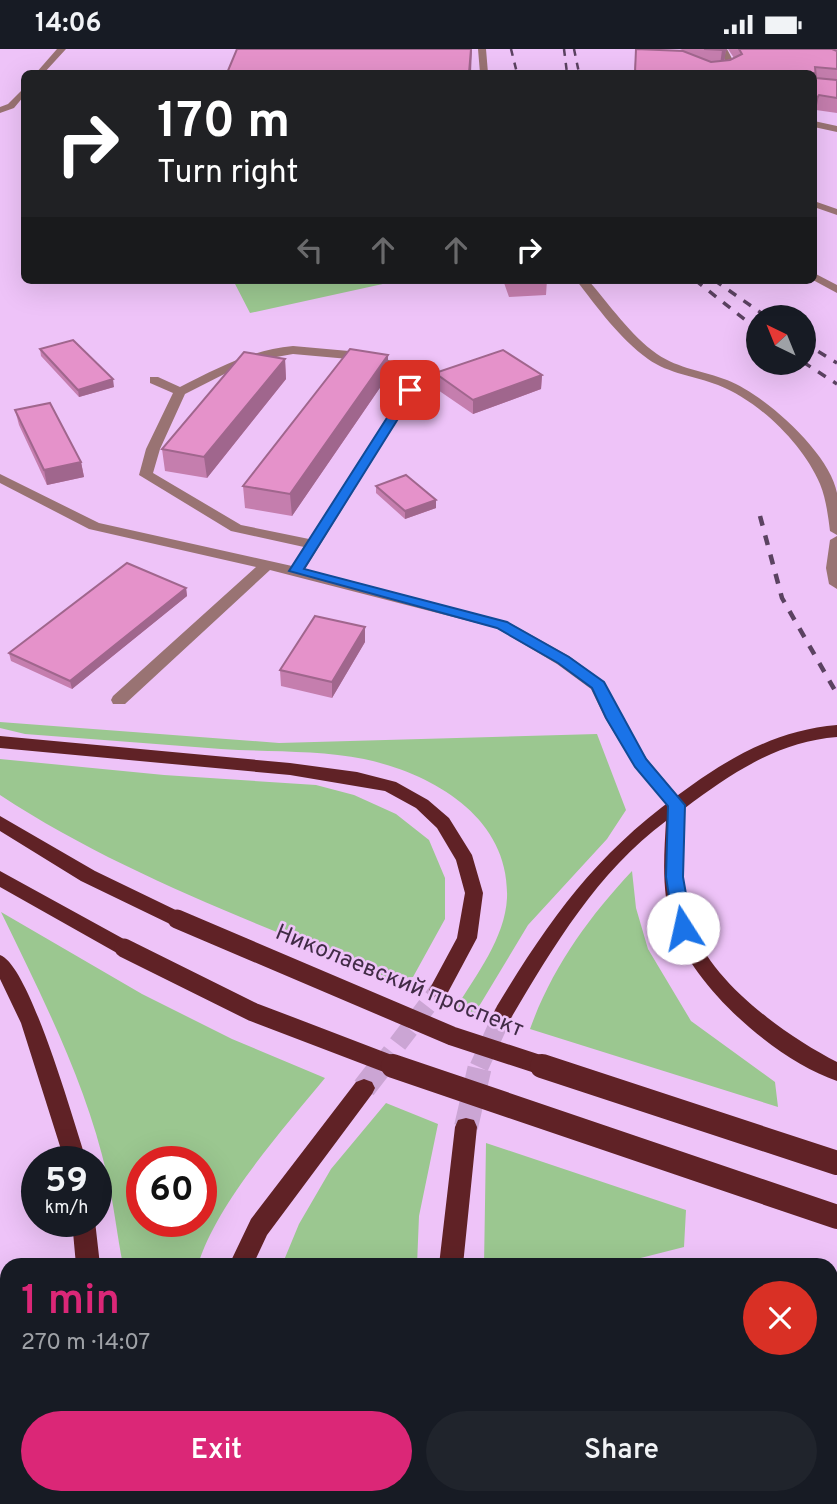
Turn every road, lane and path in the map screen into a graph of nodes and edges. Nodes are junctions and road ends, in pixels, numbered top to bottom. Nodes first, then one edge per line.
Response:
1 (62, 49) edge
2 (482, 49) edge
3 (723, 49) edge
4 (695, 67) edge
5 (43, 70) edge
6 (484, 70) edge
7 (702, 70) edge
8 (723, 70) edge
9 (21, 94) edge
10 (0, 110) edge
11 (817, 125) edge
12 (837, 129) edge
13 (817, 136) edge
14 (837, 136) edge
15 (817, 205) edge
16 (837, 212) edge
17 (817, 278) edge
18 (586, 284) edge
19 (837, 290) edge
20 (154, 380) dead end
21 (180, 392) junction
22 (0, 478) edge
23 (837, 531) edge
24 (837, 540) edge
25 (313, 544) junction
26 (267, 565) junction
27 (296, 571) junction
28 (837, 585) edge
29 (119, 700) dead end
30 (837, 731) edge
31 (0, 742) edge
32 (676, 805) junction
33 (0, 822) edge
34 (0, 878) edge
35 (0, 964) edge
36 (439, 989) tunnel mouth
37 (504, 1012) tunnel mouth
38 (837, 1072) edge
39 (364, 1088) tunnel mouth
40 (466, 1127) tunnel mouth
41 (71, 1146) edge
42 (837, 1163) edge
43 (837, 1217) edge
44 (85, 1237) edge
45 (87, 1258) edge
46 (244, 1258) edge
47 (452, 1258) edge

1 - 5 street
2 - 6 street
3 - 8 street
4 - 7 street
9 - 10 street
11 - 12 street
13 - 14 street
15 - 16 street
17 - 19 street
18 - 23 street
20 - 21 street
21 - 25 street
21 - 25 street
22 - 26 street
24 - 28 street
25 - 27 street
26 - 27 street
26 - 29 street
27 - 32 street
30 - 32 main road
31 - 36 main road
32 - 37 main road
32 - 38 main road
33 - 42 main road, Николаевский проспект, bridge
34 - 43 main road, bridge
35 - 41 main road
39 - 46 main road
40 - 47 main road
44 - 45 main road

